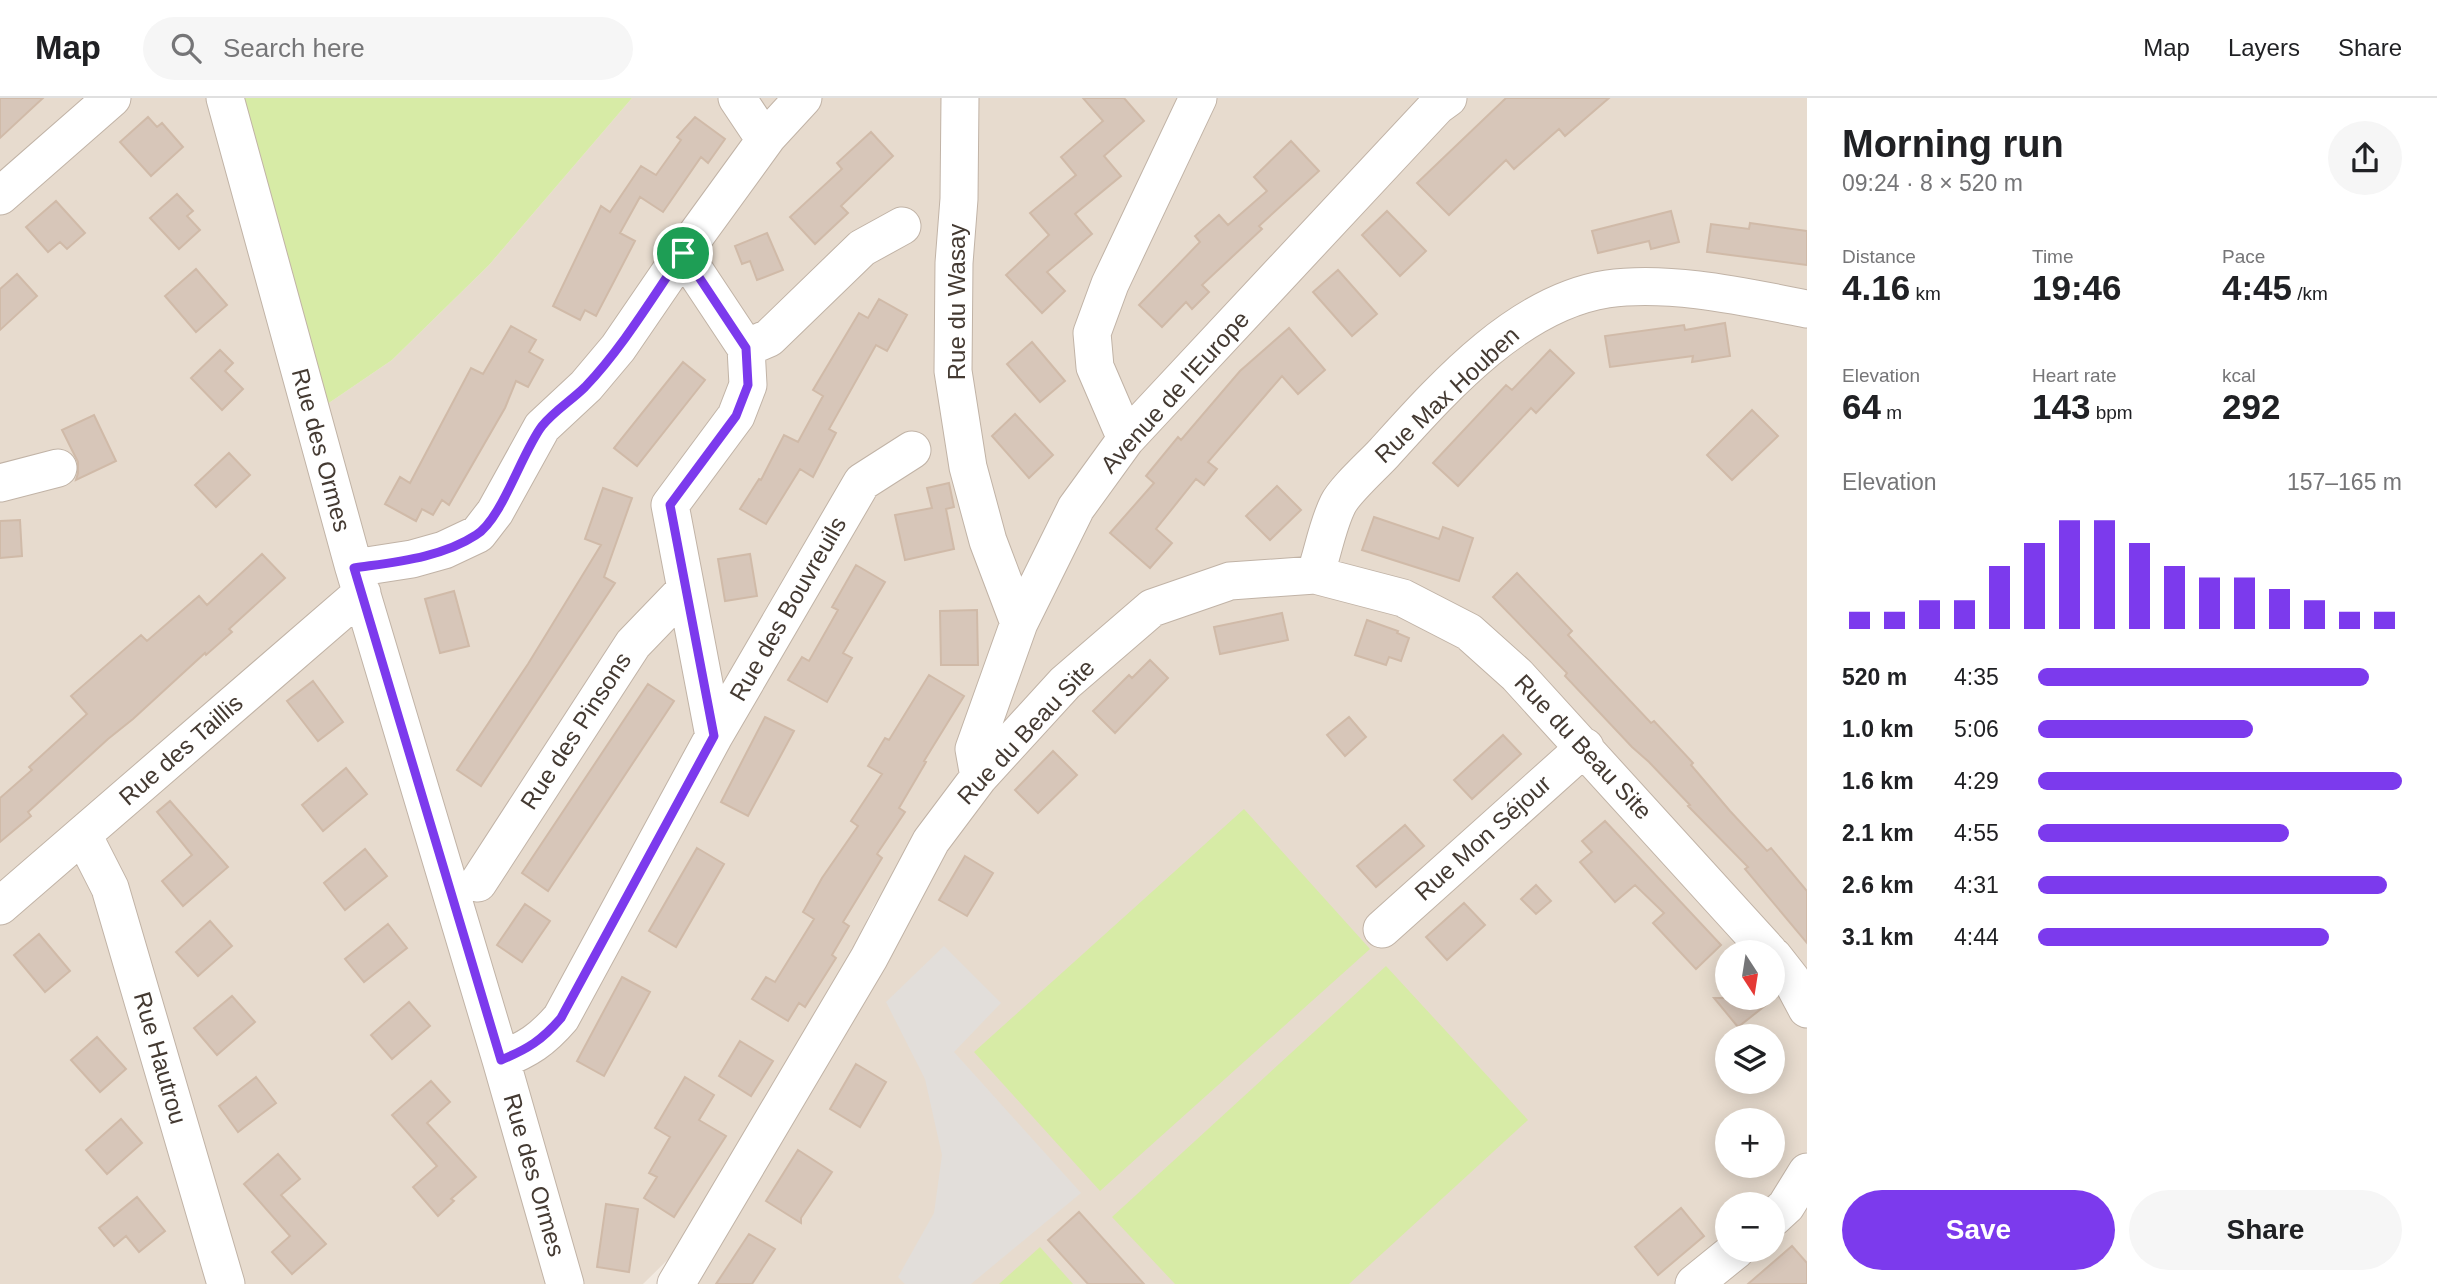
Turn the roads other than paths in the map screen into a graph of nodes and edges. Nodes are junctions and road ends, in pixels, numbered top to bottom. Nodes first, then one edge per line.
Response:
1 (112, 98) edge
2 (225, 98) edge
3 (737, 98) edge
4 (803, 98) edge
5 (960, 98) edge
6 (1198, 98) edge
7 (1448, 98) edge
8 (765, 140) junction
9 (0, 196) edge
10 (902, 226) dead end
11 (683, 253) junction
12 (1807, 309) edge
13 (746, 348) junction
14 (1126, 439) junction
15 (912, 450) dead end
16 (58, 468) dead end
17 (0, 483) edge
18 (1315, 575) junction
19 (358, 580) junction
20 (686, 589) junction
21 (1019, 622) junction
22 (714, 736) junction
23 (1585, 747) junction
24 (979, 776) junction
25 (83, 835) junction
26 (478, 883) dead end
27 (0, 906) edge
28 (1382, 929) dead end
29 (1758, 940) edge
30 (1785, 971) edge
31 (1807, 1009) edge
32 (501, 1060) junction
33 (1807, 1172) edge
34 (1785, 1207) edge
35 (1721, 1262) edge
36 (226, 1284) edge
37 (565, 1284) edge
38 (676, 1284) edge
39 (1694, 1284) edge

1 - 9 street
2 - 19 street, Rue des Ormes
3 - 8 street
4 - 8 street
5 - 21 street, Rue du Wasay
6 - 14 street
7 - 14 street, Avenue de l'Europe
8 - 11 street
10 - 13 street
11 - 13 street
11 - 19 street
12 - 18 street, Rue Max Houben
13 - 20 street
14 - 21 street, Avenue de l'Europe
15 - 22 street, Rue des Bouvreuils
16 - 17 street
18 - 23 street, Rue du Beau Site
18 - 24 street, Rue du Beau Site
19 - 25 street, Rue des Taillis
19 - 32 street, Rue des Ormes
20 - 22 street
20 - 26 street, Rue des Pinsons
21 - 24 street, Avenue de l'Europe
22 - 32 street, Rue des Bouvreuils
23 - 28 street, Rue Mon Séjour
23 - 29 street, Rue du Beau Site
24 - 38 street, Rue du Beau Site
25 - 27 street, Rue des Taillis
25 - 36 street, Rue Hautrou
30 - 31 street
32 - 37 street, Rue des Ormes
33 - 34 street
35 - 39 street

